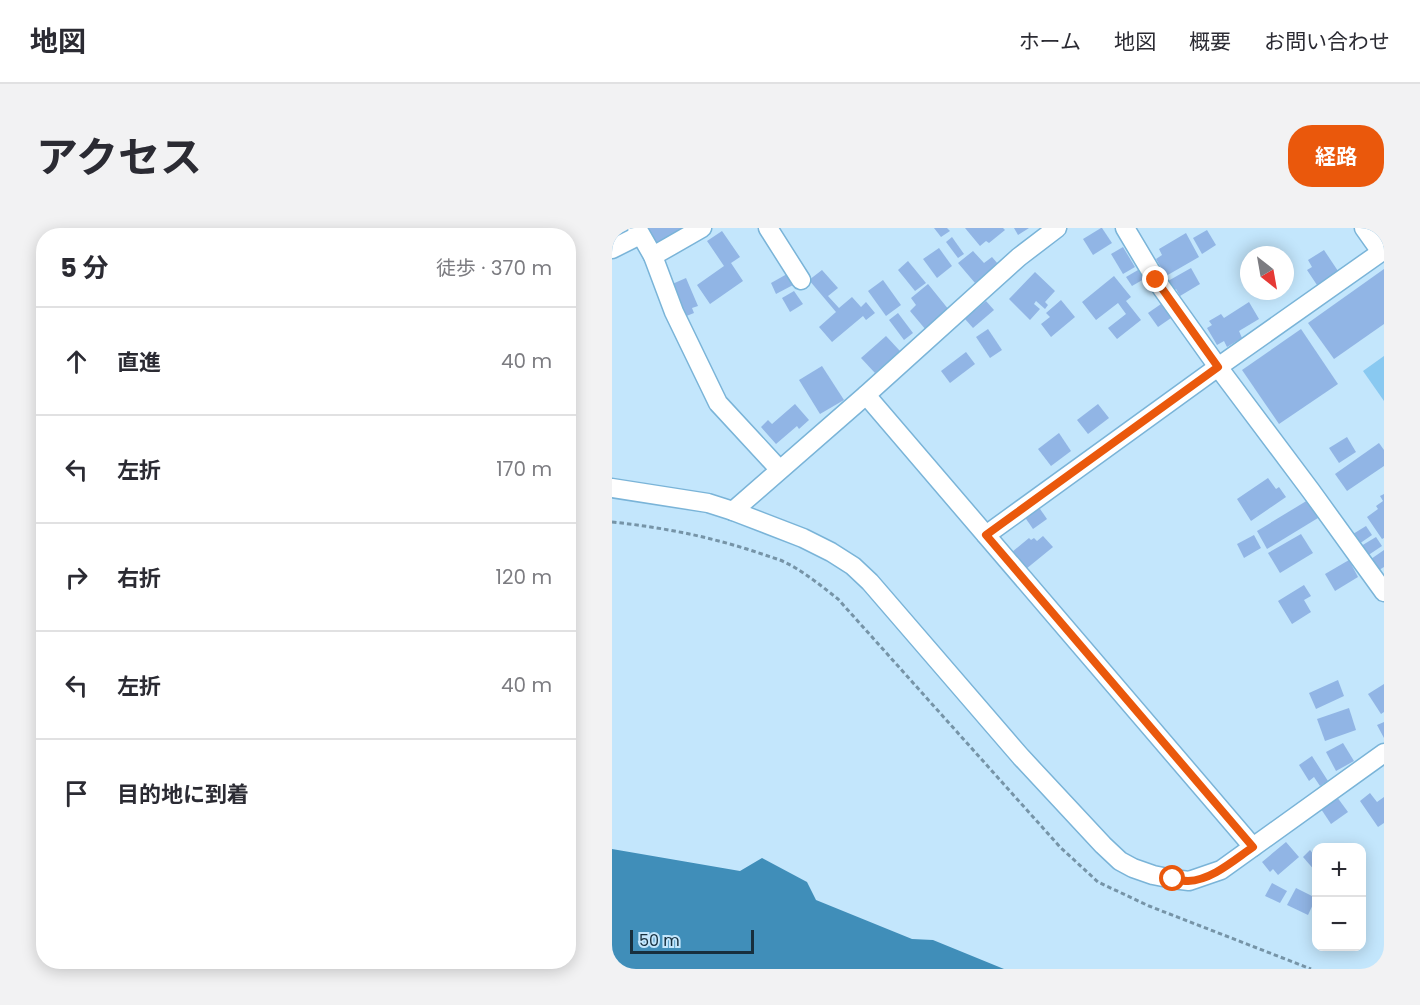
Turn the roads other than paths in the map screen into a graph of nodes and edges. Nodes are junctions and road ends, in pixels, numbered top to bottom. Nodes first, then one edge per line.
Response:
1 (702, 228) edge
2 (768, 228) edge
3 (1125, 228) edge
4 (1364, 228) edge
5 (1054, 229) edge
6 (638, 231) edge
7 (612, 249) edge
8 (1383, 251) edge
9 (653, 256) junction
10 (801, 280) dead end
11 (1218, 367) junction
12 (866, 395) junction
13 (779, 469) junction
14 (612, 488) edge
15 (733, 511) junction
16 (986, 535) junction
17 (1384, 592) edge
18 (1384, 753) edge
19 (1253, 847) junction

1 - 9 street
2 - 10 street
3 - 11 street
4 - 8 street
5 - 12 street
6 - 7 street
6 - 9 street
8 - 11 street
9 - 13 street
11 - 16 street
11 - 17 street
12 - 13 street
12 - 16 street
13 - 15 street
14 - 15 street
15 - 19 street
16 - 19 street
18 - 19 street

